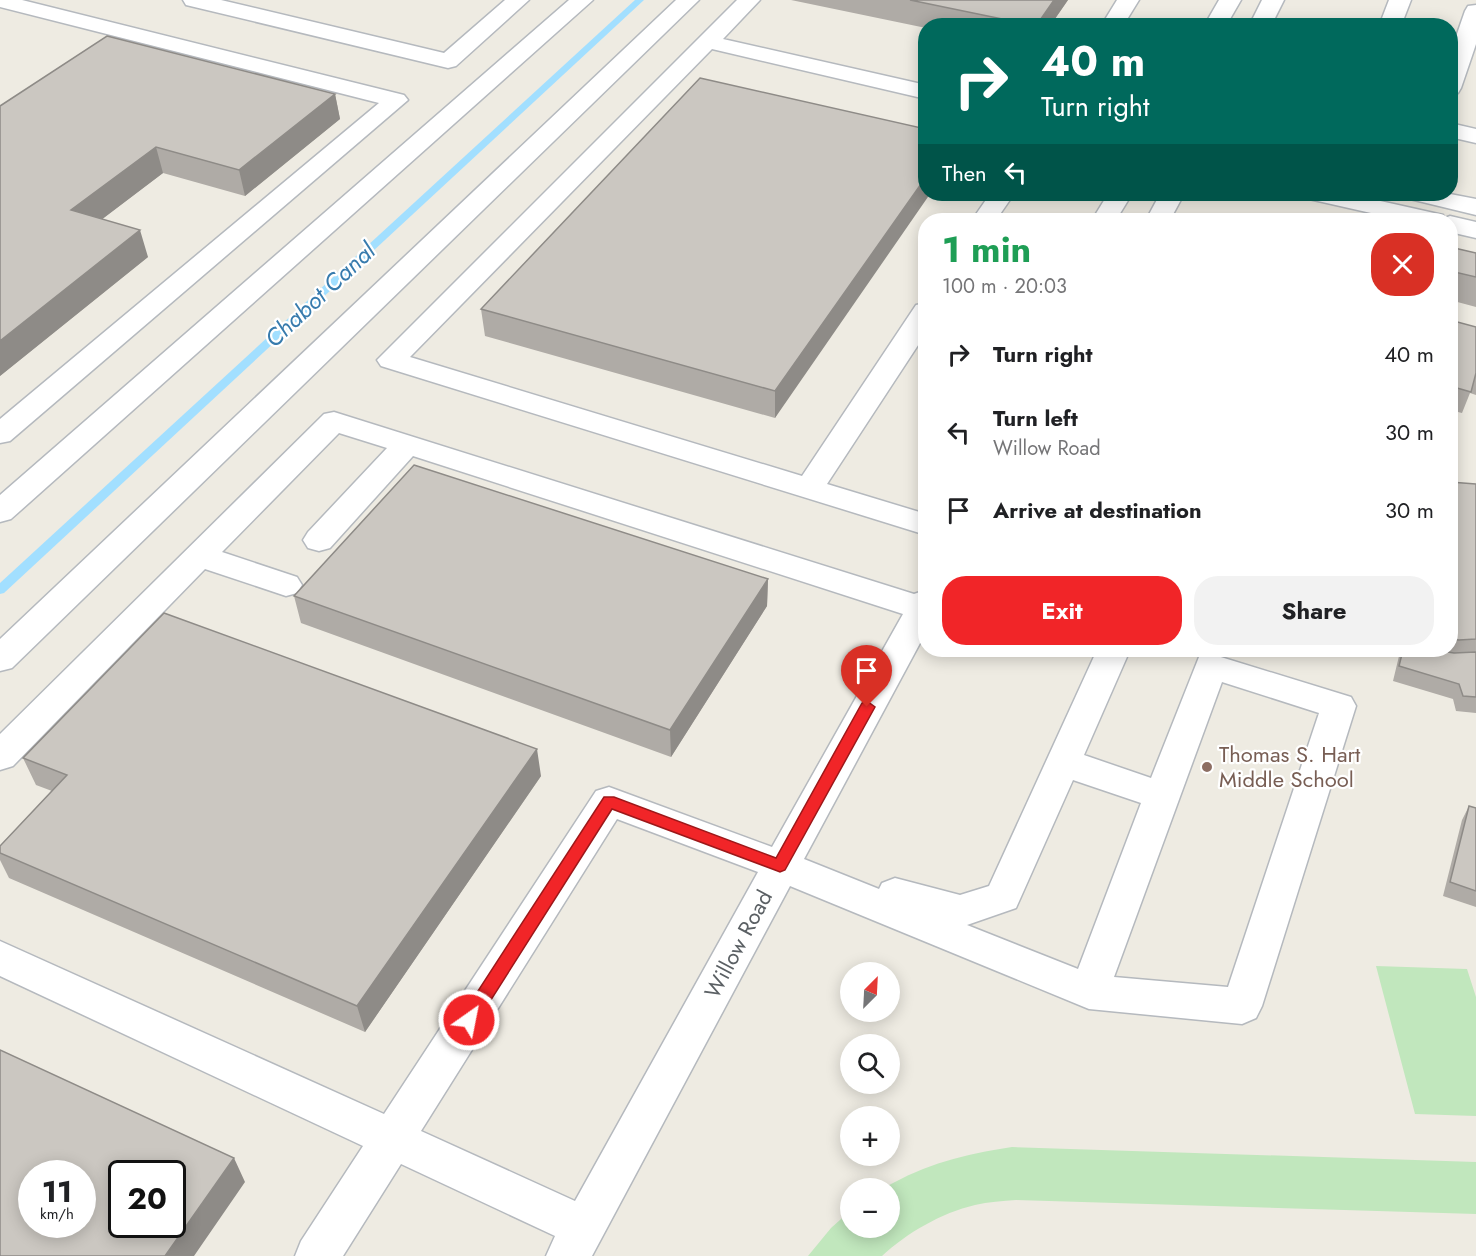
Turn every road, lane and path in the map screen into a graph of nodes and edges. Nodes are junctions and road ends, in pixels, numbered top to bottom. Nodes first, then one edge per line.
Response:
1 (194, 0) edge
2 (518, 0) edge
3 (582, 0) edge
4 (688, 0) edge
5 (749, 0) edge
6 (1128, 0) edge
7 (1230, 0) edge
8 (1273, 0) edge
9 (1400, 0) edge
10 (0, 1) edge
11 (1476, 11) edge
12 (1117, 18) edge
13 (1220, 18) edge
14 (1264, 18) edge
15 (1393, 18) edge
16 (709, 42) junction
17 (1458, 85) edge
18 (918, 90) edge
19 (1458, 132) edge
20 (1476, 136) edge
21 (1349, 201) edge
22 (1450, 201) edge
23 (1476, 207) edge
24 (1403, 213) edge
25 (1458, 226) edge
26 (1476, 230) edge
27 (918, 323) edge
28 (0, 434) edge
29 (407, 444) junction
30 (809, 489) junction
31 (0, 512) edge
32 (918, 523) edge
33 (319, 540) dead end
34 (200, 556) junction
35 (286, 585) dead end
36 (918, 602) edge
37 (918, 615) edge
38 (1110, 657) edge
39 (0, 659) edge
40 (0, 756) edge
41 (1063, 762) junction
42 (1162, 796) junction
43 (780, 866) junction
44 (0, 958) edge
45 (1089, 992) junction
46 (392, 1139) junction
47 (576, 1242) edge
48 (317, 1256) edge

1 - 2 street
3 - 31 street
4 - 39 street
5 - 16 street
6 - 12 street
7 - 13 street
8 - 14 street
9 - 15 street
10 - 28 street
11 - 17 street
16 - 18 street
16 - 30 street
19 - 20 street
21 - 24 street
22 - 23 street
25 - 26 street
27 - 30 street
29 - 33 street
29 - 34 street
29 - 36 street
30 - 32 street
34 - 35 street
34 - 40 street
37 - 43 street, Willow Road
38 - 41 street
41 - 42 street
41 - 43 street
42 - 45 street
42 - 45 street
43 - 45 street
43 - 46 street
43 - 47 street, Willow Road
44 - 46 street
46 - 47 street
46 - 48 street

